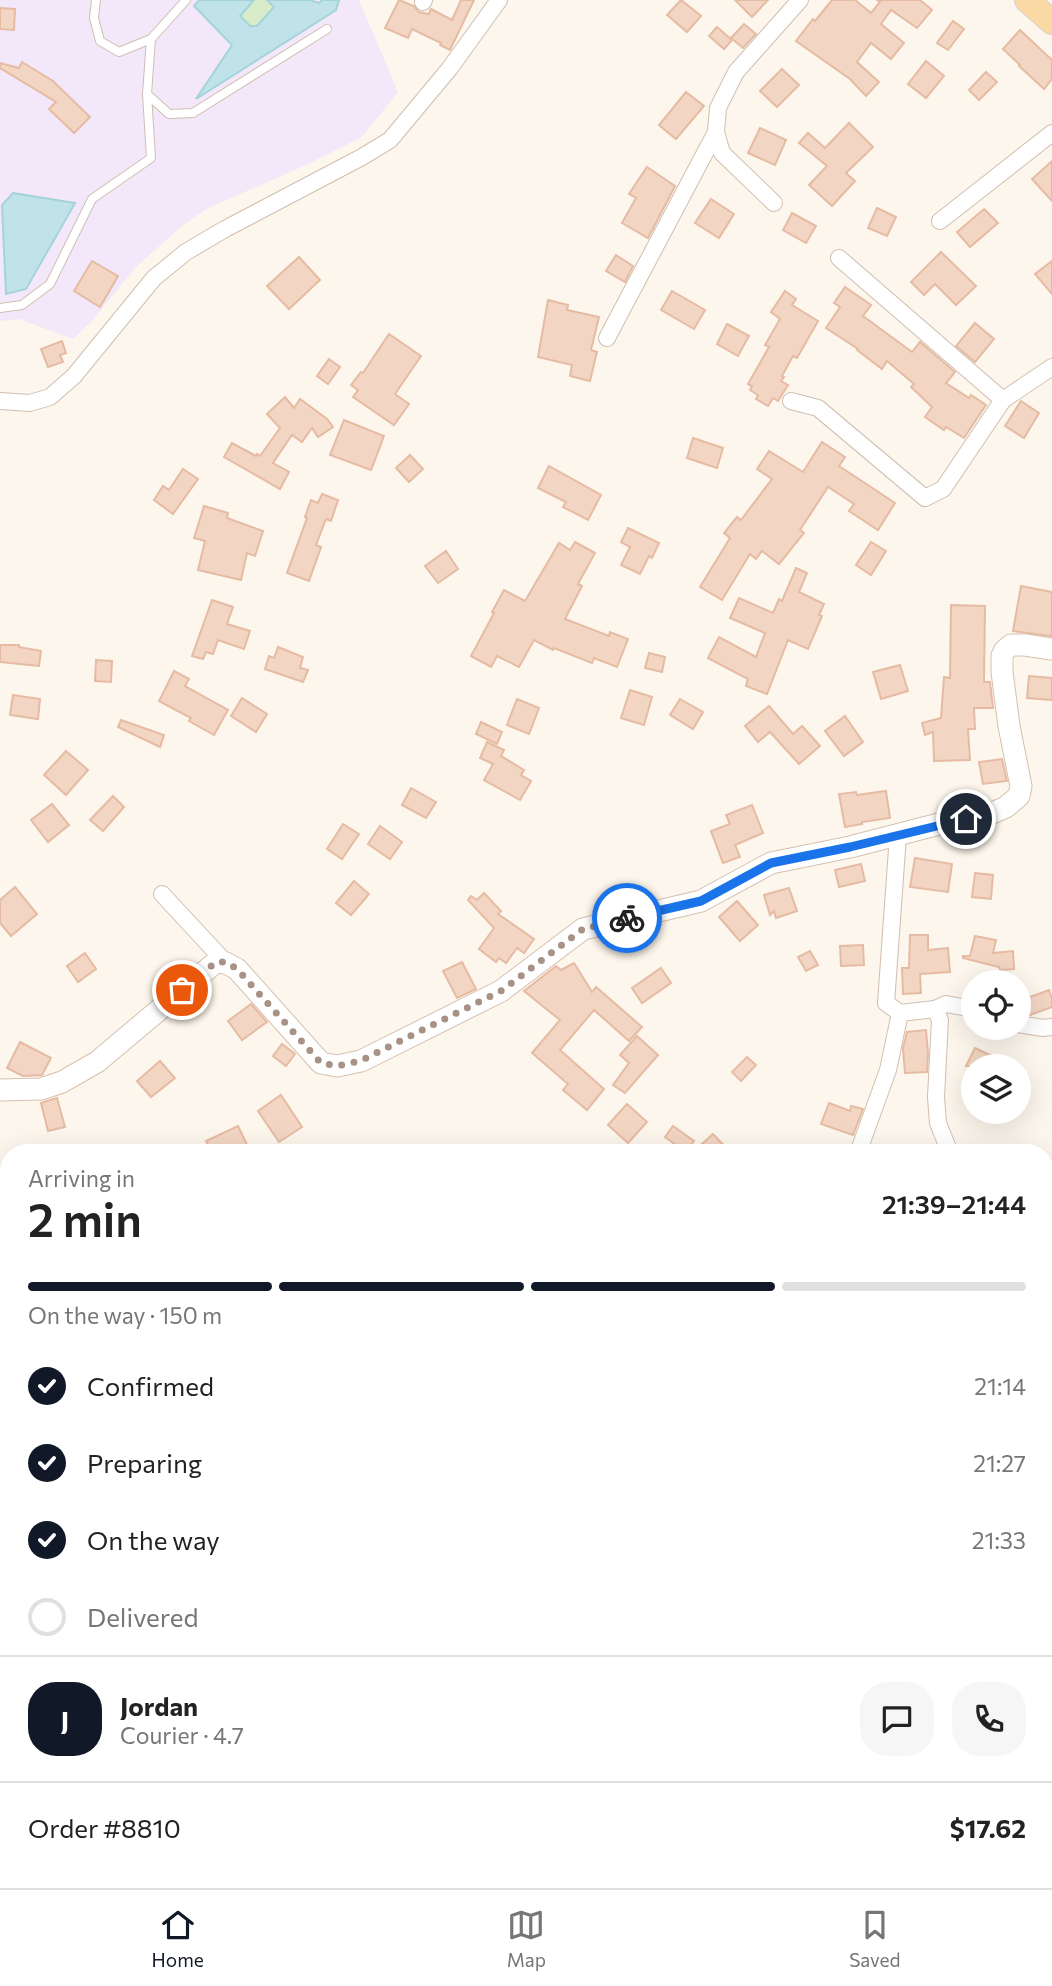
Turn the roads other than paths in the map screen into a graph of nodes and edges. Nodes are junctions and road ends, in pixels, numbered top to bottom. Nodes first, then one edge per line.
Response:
1 (96, 0) edge
2 (186, 0) edge
3 (499, 0) edge
4 (800, 0) edge
5 (1027, 0) edge
6 (1052, 22) edge
7 (327, 29) dead end
8 (150, 39) junction
9 (146, 94) junction
10 (716, 132) junction
11 (1052, 134) edge
12 (774, 203) dead end
13 (940, 221) dead end
14 (839, 258) dead end
15 (0, 308) edge
16 (607, 338) dead end
17 (1052, 367) edge
18 (1003, 400) junction
19 (0, 401) edge
20 (791, 401) dead end
21 (1052, 649) edge
22 (898, 835) junction
23 (162, 894) dead end
24 (226, 962) junction
25 (961, 1007) edge
26 (935, 1009) junction
27 (900, 1013) junction
28 (1031, 1026) edge
29 (1052, 1027) edge
30 (0, 1090) edge
31 (861, 1144) edge
32 (946, 1144) edge

1 - 8 lane
2 - 8 lane
3 - 19 street
4 - 10 street
5 - 6 main road
7 - 9 lane
8 - 9 lane
9 - 15 lane
10 - 12 street
10 - 16 street
11 - 13 street
14 - 18 street
17 - 18 street
18 - 20 street
21 - 22 street
22 - 24 street
22 - 27 street
23 - 24 street
24 - 30 street
25 - 26 street
26 - 27 street
26 - 32 street
27 - 31 street
28 - 29 street

